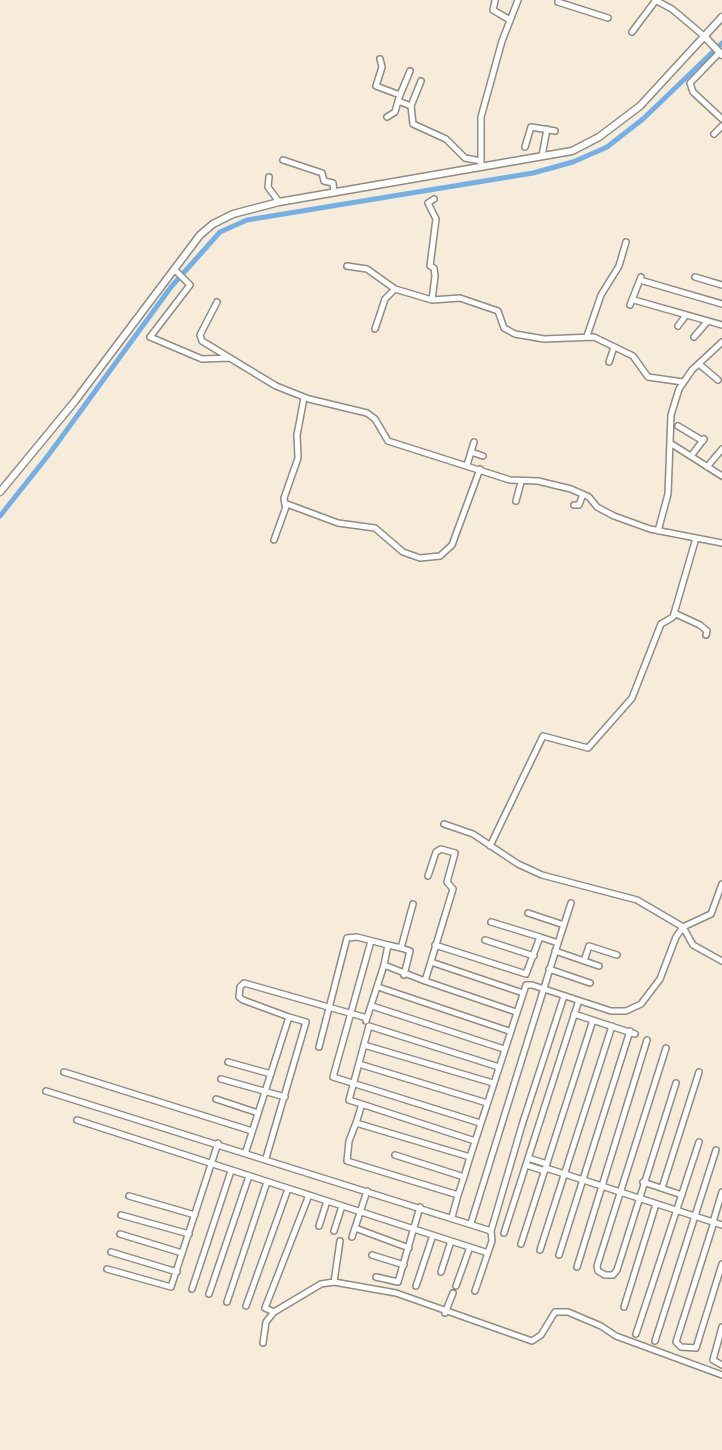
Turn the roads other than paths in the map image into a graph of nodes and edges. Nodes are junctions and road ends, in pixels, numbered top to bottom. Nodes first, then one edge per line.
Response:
1 (519, 0) edge
2 (655, 0) edge
3 (495, 1) edge
4 (557, 1) edge
5 (722, 17) edge
6 (608, 18) dead end
7 (510, 20) junction
8 (632, 32) dead end
9 (705, 38) junction
10 (720, 53) edge
11 (380, 59) dead end
12 (410, 71) dead end
13 (421, 81) dead end
14 (399, 98) junction
15 (411, 106) junction
16 (387, 117) dead end
17 (722, 119) edge
18 (722, 126) edge
19 (547, 129) junction
20 (555, 131) dead end
21 (714, 134) dead end
22 (525, 147) dead end
23 (542, 156) junction
24 (283, 160) dead end
25 (481, 164) junction
26 (269, 177) dead end
27 (334, 193) junction
28 (434, 199) dead end
29 (279, 202) junction
30 (626, 242) dead end
31 (347, 265) dead end
32 (176, 270) junction
33 (695, 277) dead end
34 (722, 285) edge
35 (395, 289) junction
36 (432, 300) junction
37 (217, 302) dead end
38 (722, 304) edge
39 (687, 315) junction
40 (708, 321) junction
41 (678, 326) dead end
42 (722, 326) edge
43 (375, 329) dead end
44 (587, 336) junction
45 (694, 337) dead end
46 (722, 343) edge
47 (614, 347) junction
48 (230, 358) junction
49 (609, 362) dead end
50 (699, 364) junction
51 (718, 380) dead end
52 (682, 382) junction
53 (304, 398) junction
54 (678, 426) dead end
55 (474, 442) dead end
56 (670, 443) dead end
57 (722, 449) edge
58 (471, 452) junction
59 (484, 456) dead end
60 (691, 456) junction
61 (467, 465) junction
62 (707, 467) junction
63 (480, 468) junction
64 (722, 476) edge
65 (521, 482) junction
66 (0, 492) edge
67 (583, 494) junction
68 (516, 500) dead end
69 (285, 505) junction
70 (574, 505) dead end
71 (658, 530) junction
72 (696, 538) junction
73 (274, 540) dead end
74 (722, 543) edge
75 (674, 613) junction
76 (706, 635) dead end
77 (444, 824) dead end
78 (490, 846) junction
79 (428, 876) dead end
80 (722, 884) edge
81 (571, 903) dead end
82 (413, 904) dead end
83 (528, 913) dead end
84 (491, 922) dead end
85 (564, 925) junction
86 (683, 927) junction
87 (540, 937) junction
88 (485, 940) dead end
89 (371, 941) junction
90 (558, 943) junction
91 (388, 945) junction
92 (435, 945) junction
93 (401, 948) junction
94 (555, 951) junction
95 (617, 955) dead end
96 (534, 956) junction
97 (584, 961) junction
98 (722, 961) edge
99 (431, 962) junction
100 (384, 965) junction
101 (599, 966) dead end
102 (549, 969) junction
103 (404, 975) junction
104 (425, 981) junction
105 (590, 983) dead end
106 (378, 987) junction
107 (543, 989) junction
108 (523, 993) junction
109 (564, 996) junction
110 (578, 1003) dead end
111 (372, 1006) junction
112 (331, 1007) junction
113 (350, 1012) junction
114 (516, 1013) junction
115 (574, 1014) junction
116 (289, 1017) junction
117 (367, 1018) junction
118 (593, 1020) junction
119 (369, 1026) junction
120 (612, 1026) junction
121 (509, 1031) junction
122 (647, 1040) dead end
123 (364, 1045) junction
124 (319, 1047) dead end
125 (666, 1048) dead end
126 (504, 1049) junction
127 (228, 1062) dead end
128 (359, 1064) junction
129 (499, 1067) junction
130 (64, 1072) dead end
131 (699, 1072) dead end
132 (271, 1074) junction
133 (221, 1079) dead end
134 (493, 1083) junction
135 (676, 1083) dead end
136 (353, 1084) junction
137 (46, 1091) dead end
138 (265, 1091) junction
139 (285, 1097) junction
140 (216, 1099) dead end
141 (487, 1103) junction
142 (362, 1104) junction
143 (258, 1113) junction
144 (77, 1120) dead end
145 (356, 1123) junction
146 (480, 1123) junction
147 (252, 1131) junction
148 (475, 1141) junction
149 (699, 1142) dead end
150 (218, 1143) junction
151 (716, 1150) dead end
152 (246, 1152) junction
153 (395, 1155) dead end
154 (470, 1157) junction
155 (513, 1157) junction
156 (266, 1158) junction
157 (527, 1162) junction
158 (212, 1164) junction
159 (546, 1168) junction
160 (231, 1171) junction
161 (564, 1174) junction
162 (249, 1176) junction
163 (464, 1177) junction
164 (582, 1180) junction
165 (267, 1182) junction
166 (643, 1182) junction
167 (603, 1186) junction
168 (662, 1188) junction
169 (288, 1189) junction
170 (367, 1191) junction
171 (722, 1192) edge
172 (620, 1193) junction
173 (309, 1195) junction
174 (458, 1195) junction
175 (682, 1195) junction
176 (130, 1196) dead end
177 (638, 1199) junction
178 (327, 1201) junction
179 (656, 1204) junction
180 (342, 1206) junction
181 (420, 1208) junction
182 (677, 1211) junction
183 (360, 1212) junction
184 (121, 1215) dead end
185 (195, 1215) junction
186 (694, 1216) junction
187 (452, 1217) junction
188 (714, 1222) junction
189 (471, 1223) junction
190 (722, 1225) edge
191 (319, 1227) dead end
192 (355, 1228) junction
193 (414, 1229) junction
194 (334, 1231) dead end
195 (491, 1231) junction
196 (504, 1233) dead end
197 (120, 1234) dead end
198 (189, 1234) junction
199 (433, 1235) junction
200 (352, 1237) dead end
201 (340, 1241) dead end
202 (451, 1241) junction
203 (521, 1244) dead end
204 (470, 1247) junction
205 (409, 1248) junction
206 (540, 1250) dead end
207 (111, 1252) dead end
208 (488, 1253) junction
209 (182, 1254) junction
210 (372, 1255) dead end
211 (559, 1255) dead end
212 (722, 1264) edge
213 (404, 1265) junction
214 (577, 1267) dead end
215 (107, 1269) dead end
216 (177, 1272) junction
217 (441, 1272) dead end
218 (376, 1277) dead end
219 (334, 1282) junction
220 (416, 1286) dead end
221 (456, 1286) dead end
222 (191, 1289) dead end
223 (475, 1291) dead end
224 (453, 1293) dead end
225 (209, 1294) dead end
226 (227, 1302) dead end
227 (247, 1306) dead end
228 (624, 1307) dead end
229 (274, 1312) junction
230 (445, 1313) junction
231 (722, 1327) edge
232 (636, 1334) dead end
233 (655, 1341) dead end
234 (263, 1343) dead end
235 (722, 1365) edge
236 (722, 1375) edge

1 - 7 street
2 - 8 street
2 - 9 street
3 - 7 street
4 - 6 street
5 - 9 street
7 - 25 street
9 - 10 street
9 - 23 street
10 - 17 street
11 - 14 street
12 - 14 street
13 - 15 street
14 - 15 street
14 - 16 street
15 - 25 street
18 - 21 street
19 - 20 street
19 - 22 street
19 - 23 street
23 - 25 street
24 - 27 street
25 - 27 street
26 - 29 street
27 - 29 street
28 - 36 street
29 - 32 street
30 - 44 street
31 - 35 street
32 - 48 street
32 - 66 street
33 - 34 street
35 - 36 street
35 - 43 street
36 - 44 street
37 - 48 street
38 - 39 street
39 - 40 street
39 - 41 street
40 - 42 street
40 - 45 street
44 - 47 street
46 - 50 street
47 - 49 street
47 - 52 street
48 - 53 street
50 - 51 street
50 - 52 street
52 - 71 street
53 - 61 street
53 - 69 street
54 - 60 street
55 - 58 street
56 - 60 street
57 - 62 street
58 - 59 street
58 - 61 street
60 - 62 street
61 - 63 street
62 - 64 street
63 - 65 street
63 - 69 street
65 - 67 street
65 - 68 street
67 - 70 street
67 - 71 street
69 - 73 street
71 - 72 street
72 - 74 street
72 - 75 street
75 - 76 street
75 - 78 street
77 - 78 street
78 - 86 street
79 - 92 street
80 - 86 street
81 - 85 street
82 - 93 street
83 - 85 street
84 - 87 street
85 - 90 street
86 - 98 street
86 - 109 street
87 - 90 street
87 - 96 street
88 - 96 street
89 - 91 street
89 - 112 street
89 - 113 street
90 - 94 street
91 - 93 street
91 - 100 street
92 - 96 street
92 - 99 street
93 - 103 street
94 - 97 street
94 - 102 street
95 - 97 street
97 - 101 street
99 - 104 street
99 - 108 street
100 - 103 street
100 - 106 street
102 - 105 street
102 - 107 street
103 - 104 street
104 - 114 street
106 - 111 street
106 - 121 street
107 - 108 street
107 - 109 street
107 - 189 street
108 - 114 street
109 - 155 street
110 - 115 street
111 - 117 street
111 - 126 street
112 - 113 street
112 - 116 street
112 - 124 street
113 - 117 street
113 - 136 street
114 - 121 street
115 - 118 street
115 - 157 street
116 - 132 street
116 - 139 street
117 - 119 street
118 - 120 street
118 - 159 street
119 - 123 street
119 - 129 street
120 - 161 street
120 - 164 street
121 - 126 street
122 - 167 street
123 - 128 street
123 - 134 street
125 - 172 street
126 - 129 street
127 - 132 street
128 - 136 street
128 - 141 street
129 - 134 street
130 - 147 street
131 - 168 street
132 - 138 street
133 - 138 street
134 - 141 street
135 - 166 street
136 - 142 street
136 - 146 street
137 - 150 street
138 - 139 street
138 - 143 street
139 - 156 street
140 - 143 street
141 - 146 street
142 - 145 street
142 - 148 street
143 - 147 street
144 - 158 street
145 - 154 street
145 - 174 street
146 - 148 street
147 - 152 street
148 - 154 street
149 - 175 street
150 - 152 street
150 - 158 street
151 - 186 street
152 - 156 street
153 - 163 street
154 - 163 street
155 - 157 street
155 - 195 street
156 - 170 street
157 - 159 street
157 - 196 street
158 - 160 street
158 - 185 street
159 - 161 street
159 - 203 street
160 - 162 street
160 - 222 street
161 - 164 street
161 - 206 street
162 - 165 street
162 - 225 street
163 - 174 street
164 - 167 street
164 - 211 street
165 - 169 street
165 - 226 street
166 - 168 street
166 - 177 street
167 - 172 street
167 - 214 street
168 - 175 street
169 - 173 street
169 - 227 street
170 - 181 street
170 - 183 street
171 - 188 street
172 - 177 street
172 - 177 street
173 - 178 street
173 - 229 street
174 - 187 street
175 - 182 street
176 - 185 street
177 - 179 street
178 - 180 street
178 - 191 street
179 - 182 street
179 - 228 street
180 - 183 street
180 - 194 street
181 - 187 street
181 - 193 street
182 - 186 street
182 - 232 street
183 - 192 street
183 - 193 street
184 - 198 street
185 - 198 street
186 - 188 street
186 - 233 street
187 - 189 street
188 - 190 street
188 - 212 street
189 - 195 street
192 - 200 street
192 - 205 street
193 - 199 street
193 - 205 street
195 - 208 street
197 - 209 street
198 - 209 street
199 - 202 street
199 - 220 street
201 - 219 street
202 - 204 street
202 - 217 street
204 - 208 street
204 - 221 street
205 - 213 street
207 - 216 street
208 - 223 street
209 - 216 street
210 - 213 street
213 - 218 street
215 - 216 street
219 - 229 street
219 - 230 street
224 - 230 street
229 - 234 street
230 - 236 street
231 - 235 street

